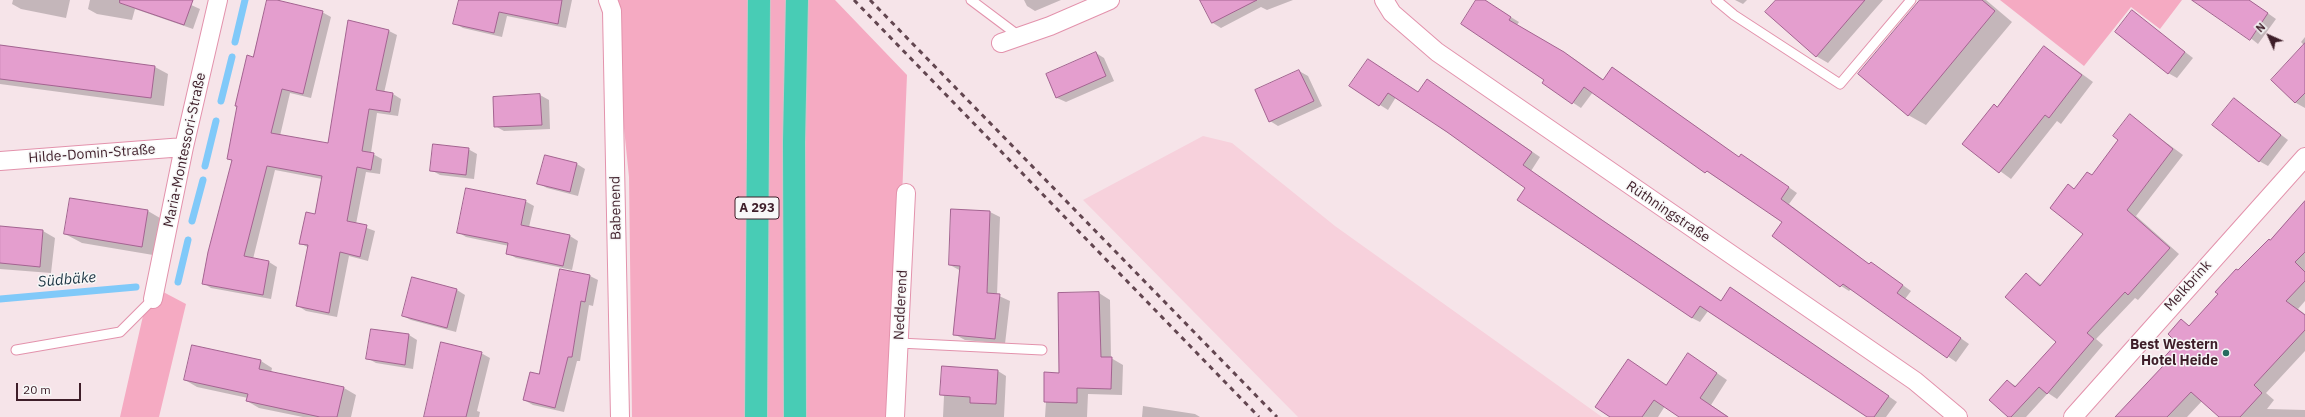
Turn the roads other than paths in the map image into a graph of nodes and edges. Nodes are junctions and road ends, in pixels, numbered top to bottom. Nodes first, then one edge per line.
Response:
1 (218, 0) edge
2 (608, 0) edge
3 (759, 0) edge
4 (971, 0) edge
5 (1110, 0) edge
6 (1384, 0) edge
7 (1716, 0) edge
8 (1911, 0) edge
9 (796, 4) edge
10 (1084, 5) edge
11 (1019, 36) junction
12 (1001, 43) dead end
13 (184, 147) junction
14 (2305, 157) edge
15 (0, 161) edge
16 (906, 194) dead end
17 (153, 299) joint
18 (899, 343) junction
19 (16, 350) dead end
20 (1042, 350) dead end
21 (620, 417) edge
22 (756, 417) edge
23 (795, 417) edge
24 (895, 417) edge
25 (1958, 417) edge
26 (2072, 417) edge

1 - 13 street, Maria-Montessori-Straße
2 - 21 street, Babenend
3 - 22 highway, A 293
4 - 11 lane
5 - 10 street
6 - 25 street, Rüthningstraße
7 - 8 lane
9 - 23 highway, A 293
10 - 11 street
11 - 12 street
13 - 15 street, Hilde-Domin-Straße
13 - 17 street, Maria-Montessori-Straße
14 - 26 street, Melkbrink
16 - 18 street, Nedderend
17 - 19 lane
18 - 20 lane
18 - 24 street, Nedderend

